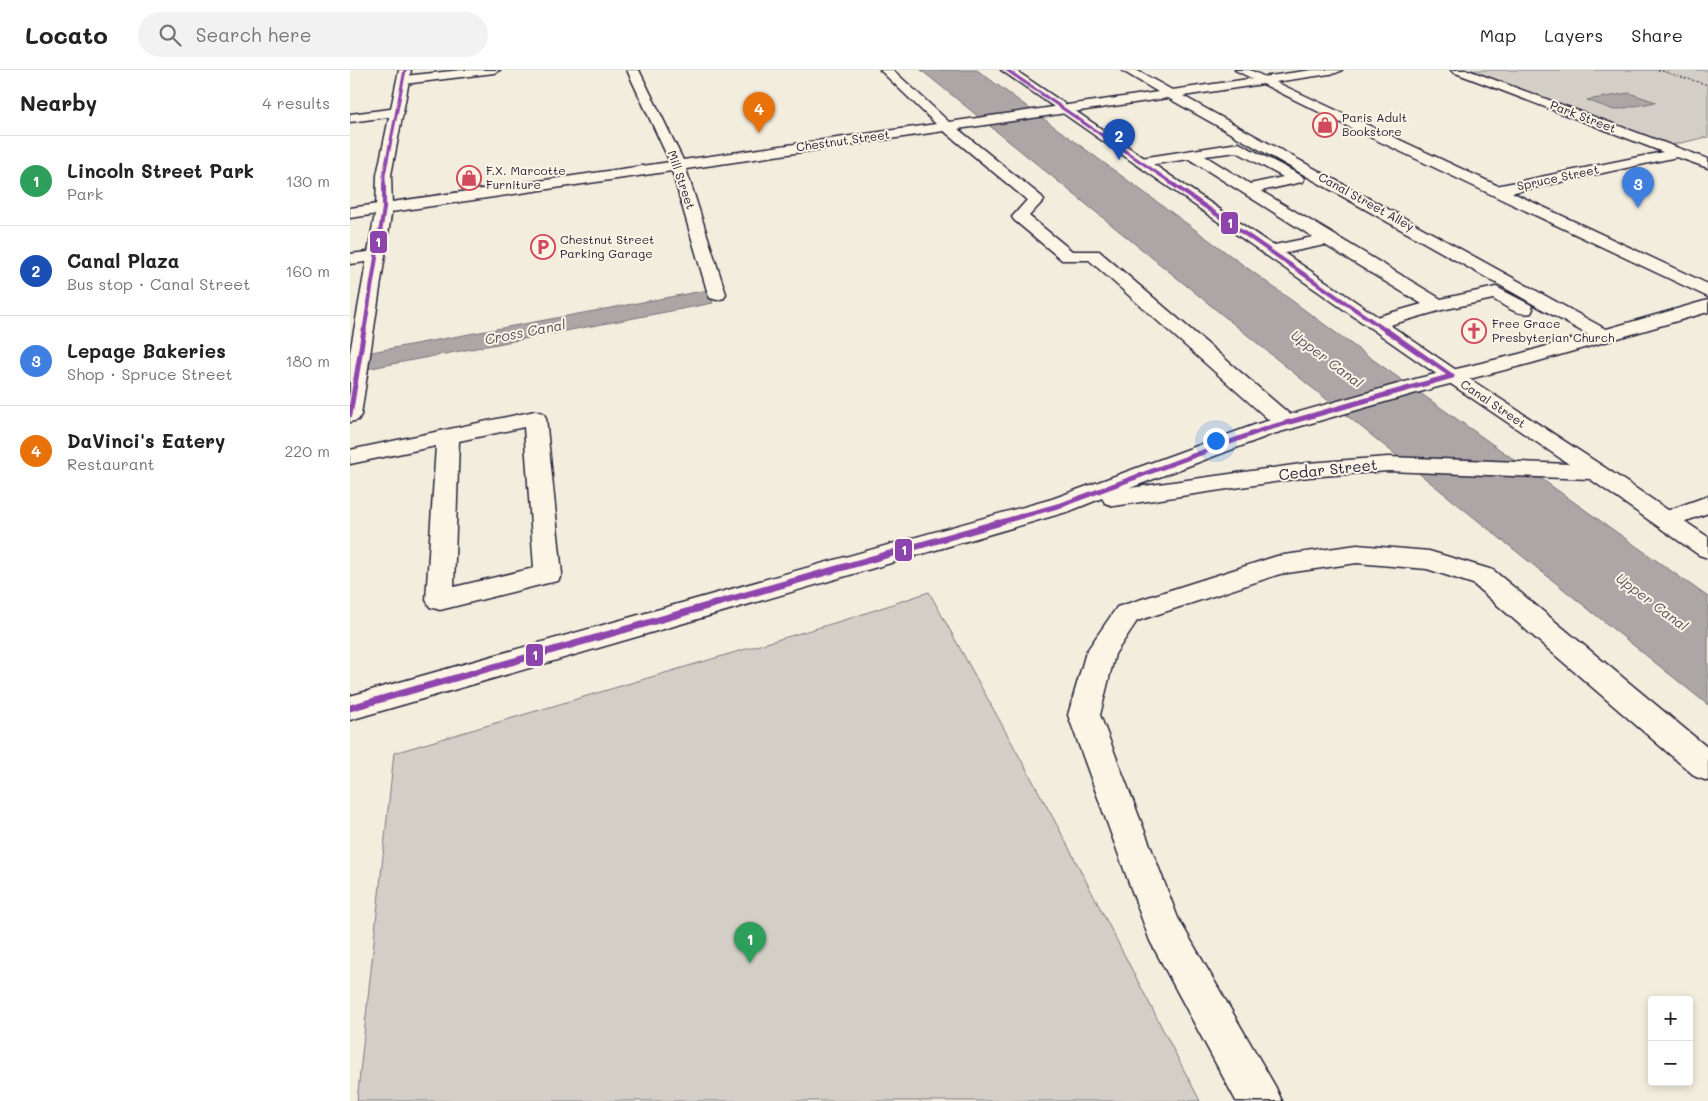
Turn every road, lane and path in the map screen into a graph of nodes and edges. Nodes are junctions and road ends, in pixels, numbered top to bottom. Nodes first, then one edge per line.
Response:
1 (494, 70) edge
2 (632, 70) edge
3 (886, 70) edge
4 (1012, 70) edge
5 (1241, 70) edge
6 (1336, 70) edge
7 (1458, 70) edge
8 (1658, 70) edge
9 (1121, 72) edge
10 (404, 75) edge
11 (1263, 81) junction
12 (1708, 86) edge
13 (1170, 94) junction
14 (1154, 96) junction
15 (1062, 109) junction
16 (398, 112) junction
17 (350, 118) edge
18 (946, 126) junction
19 (1708, 146) edge
20 (1677, 153) junction
21 (1191, 154) junction
22 (1140, 162) junction
23 (1708, 164) edge
24 (678, 165) junction
25 (1247, 189) junction
26 (1496, 191) junction
27 (384, 208) junction
28 (350, 213) edge
29 (1328, 239) junction
30 (1271, 251) junction
31 (376, 256) junction
32 (350, 259) edge
33 (1708, 291) edge
34 (717, 294) dead end
35 (1438, 306) junction
36 (1708, 306) edge
37 (1376, 323) junction
38 (1604, 336) junction
39 (1582, 342) junction
40 (1452, 376) junction
41 (350, 415) edge
42 (1286, 423) junction
43 (448, 436) junction
44 (350, 457) edge
45 (1596, 472) junction
46 (1708, 504) edge
47 (1061, 505) junction
48 (1666, 520) junction
49 (1708, 550) edge
50 (350, 708) edge
51 (1708, 767) edge
52 (1260, 1101) edge

1 - 10 main road
2 - 24 main road, Mill Street
3 - 18 main road
4 - 15 main road, Canal Street
5 - 11 main road
6 - 11 main road, Chestnut Street
7 - 20 main road, Park Street
8 - 12 path
9 - 13 main road, Canal Street Alley
9 - 14 main road
10 - 16 main road
11 - 13 main road, Chestnut Street
11 - 26 main road
13 - 14 main road, Chestnut Street
13 - 38 main road, Canal Street Alley
14 - 15 main road, Chestnut Street
15 - 18 main road, Chestnut Street
15 - 22 main road, Canal Street
16 - 17 main road
16 - 27 main road
18 - 24 main road, Chestnut Street
18 - 42 main road
19 - 20 main road, Spruce Street
20 - 23 main road, Park Street
20 - 26 main road, Spruce Street
21 - 22 main road
21 - 25 main road
21 - 25 main road
22 - 30 main road, Canal Street
24 - 27 main road, Chestnut Street
24 - 34 main road, Mill Street
25 - 29 main road
26 - 33 main road
27 - 28 main road, Chestnut Street
27 - 31 main road
29 - 30 main road
29 - 35 main road
30 - 37 main road, Canal Street
31 - 32 main road
31 - 41 main road
35 - 37 main road
35 - 39 main road
36 - 38 main road, Cedar Street
37 - 40 main road, Canal Street
38 - 39 main road, Cedar Street
39 - 40 main road, Cedar Street
40 - 42 main road, Cedar Street
40 - 45 main road, Canal Street
42 - 47 main road, Cedar Street
43 - 43 main road
43 - 44 main road
45 - 47 main road, Cedar Street
45 - 48 main road, Canal Street
46 - 48 main road
47 - 50 main road, Cedar Street
48 - 49 main road, Canal Street
51 - 52 main road

